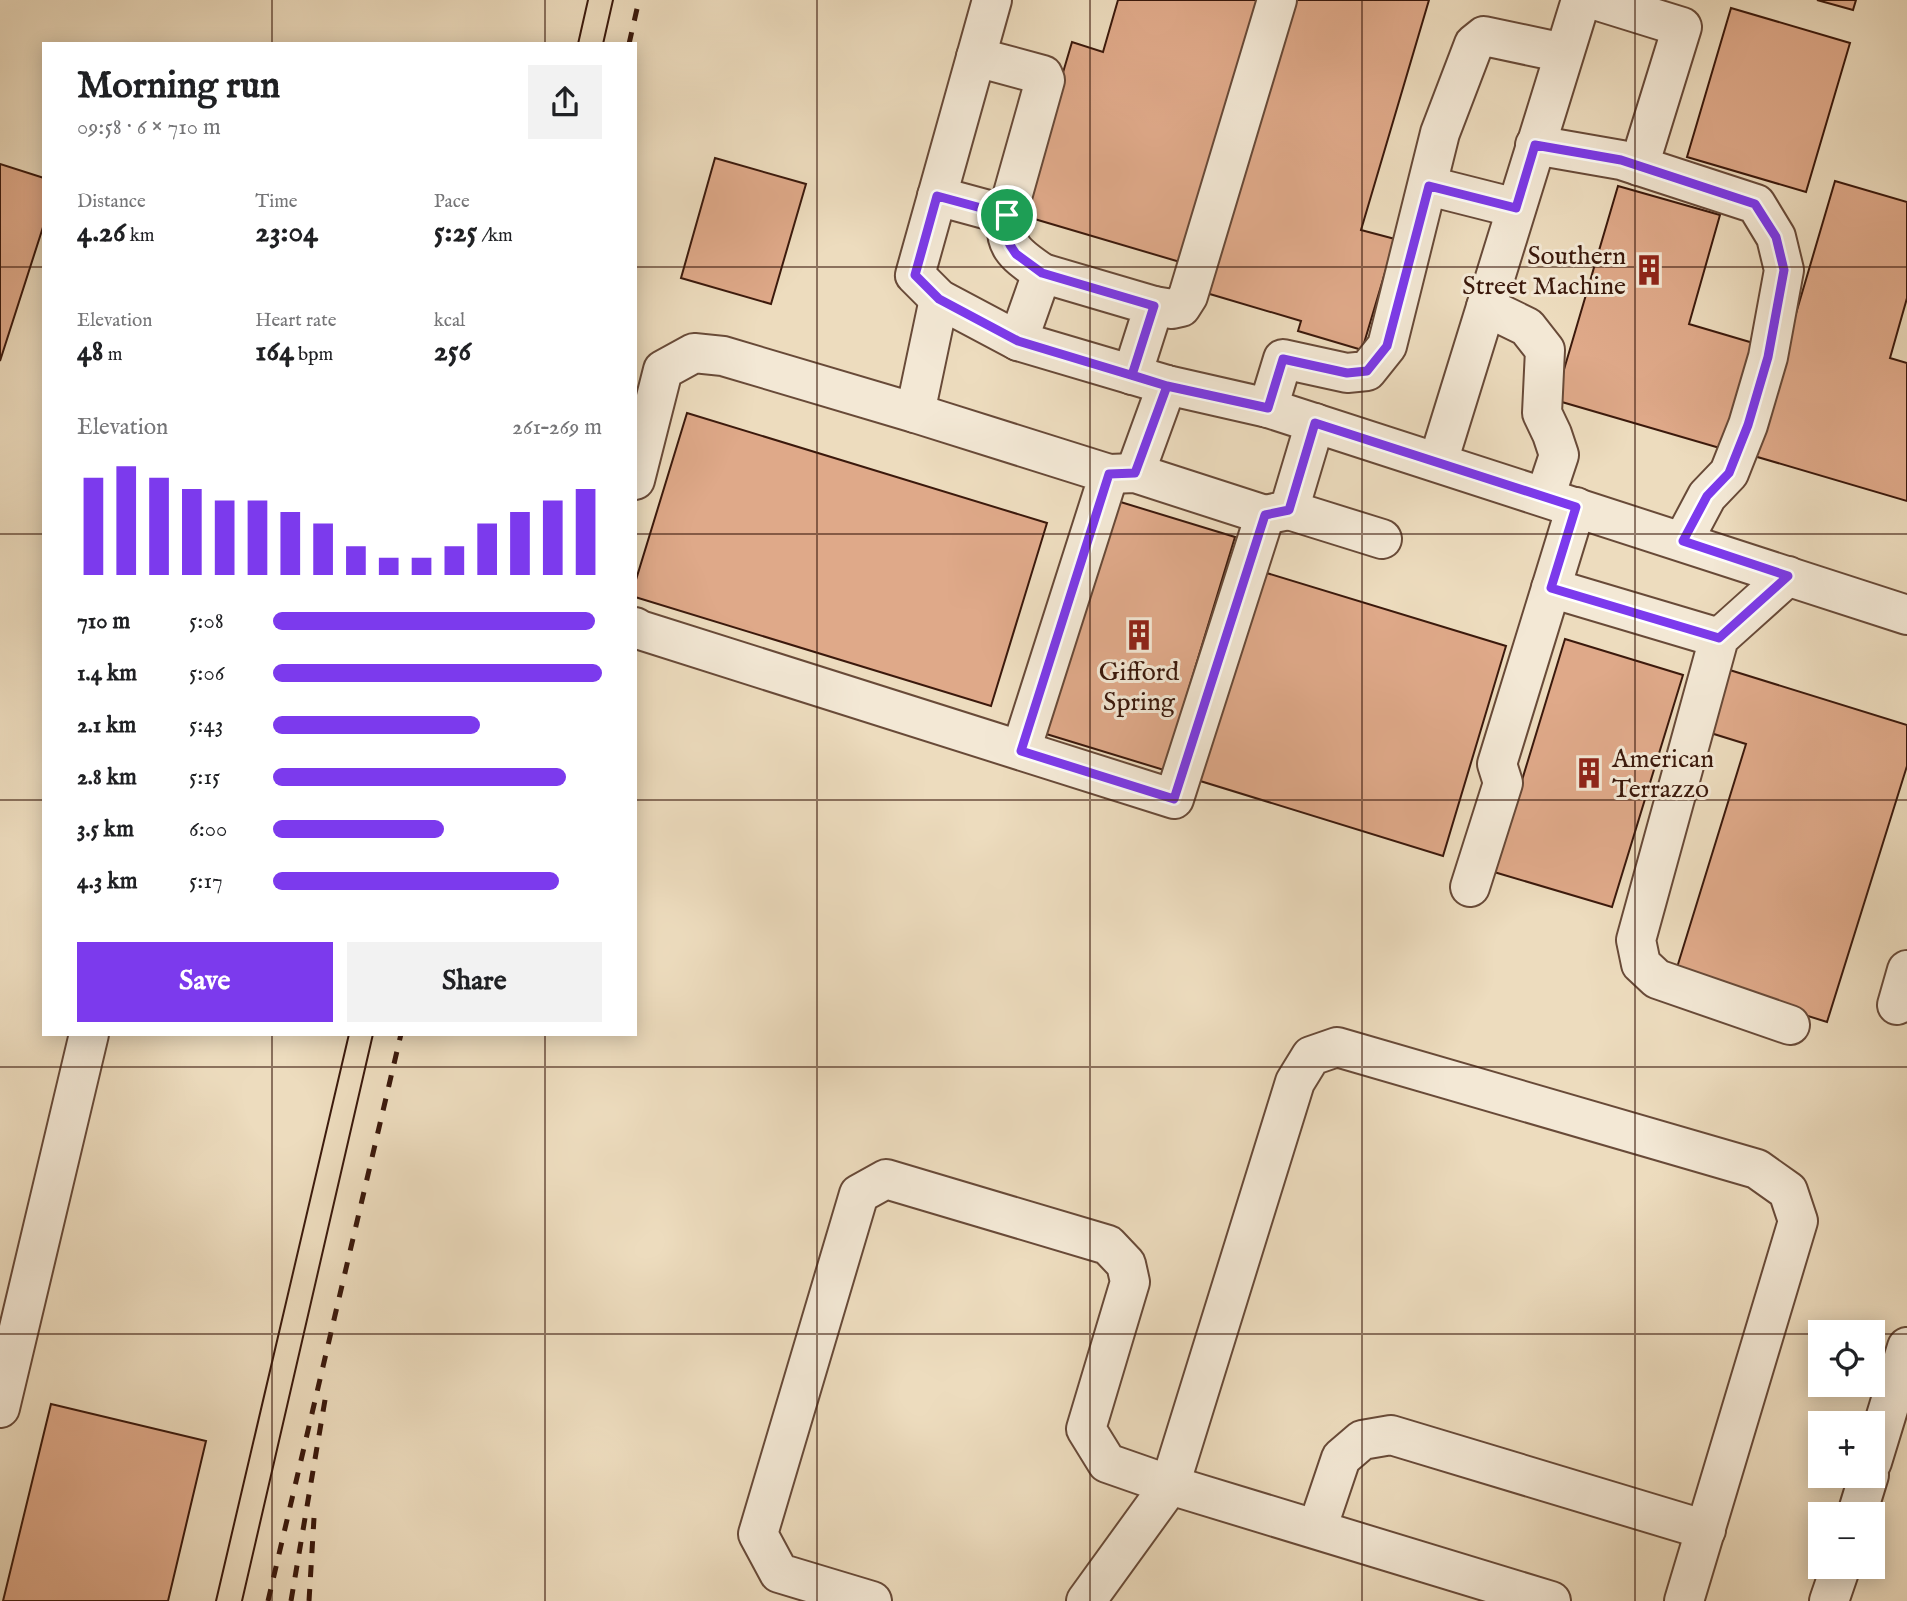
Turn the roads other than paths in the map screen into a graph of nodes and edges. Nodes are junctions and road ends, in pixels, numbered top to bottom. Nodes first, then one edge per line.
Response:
1 (992, 0) edge
2 (1277, 0) edge
3 (1581, 0) edge
4 (1595, 0) edge
5 (1677, 14) edge
6 (1564, 53) junction
7 (976, 57) junction
8 (1535, 145) junction
9 (1639, 166) junction
10 (1429, 186) junction
11 (937, 196) junction
12 (1516, 208) junction
13 (1007, 215) junction
14 (1042, 273) junction
15 (927, 287) junction
16 (1154, 306) junction
17 (1486, 307) junction
18 (1018, 341) junction
19 (1150, 380) junction
20 (1268, 408) junction
21 (915, 412) junction
22 (1315, 423) junction
23 (1438, 462) junction
24 (637, 472) edge
25 (1122, 474) junction
26 (1561, 502) junction
27 (1277, 513) junction
28 (1382, 540) dead end
29 (1683, 541) junction
30 (1788, 576) junction
31 (1551, 588) junction
32 (1907, 615) edge
33 (637, 628) edge
34 (1719, 638) junction
35 (1021, 751) junction
36 (1470, 887) dead end
37 (1790, 1025) dead end
38 (89, 1036) edge
39 (1907, 1347) edge
40 (2, 1398) edge
41 (1885, 1419) edge
42 (1170, 1485) junction
43 (1317, 1529) junction
44 (1706, 1530) junction
45 (1837, 1579) edge
46 (1502, 1594) edge
47 (872, 1601) edge
48 (1086, 1601) edge
49 (1551, 1601) edge
50 (1684, 1601) edge
51 (1829, 1601) edge

1 - 7 street
2 - 16 street
3 - 6 street
4 - 5 street
5 - 9 street
6 - 8 street
6 - 10 street
7 - 11 street
7 - 13 street
8 - 9 street
8 - 12 street
9 - 29 street
10 - 12 street
10 - 20 street
11 - 13 street
11 - 15 street
12 - 17 street
13 - 14 street
14 - 16 street
14 - 18 street
15 - 18 street
15 - 21 street
16 - 19 street
17 - 23 street
17 - 26 street
18 - 19 street
19 - 20 street
19 - 25 street
20 - 22 street
21 - 24 street
21 - 25 street
22 - 23 street
22 - 27 street
23 - 26 street
25 - 27 street
25 - 35 street
26 - 29 street
26 - 31 street
27 - 28 street
27 - 35 street
29 - 30 street
30 - 32 street
30 - 34 street
31 - 34 street
31 - 36 street
33 - 35 street
34 - 37 street
38 - 40 street
39 - 41 street
42 - 43 street
42 - 44 street
42 - 47 street
42 - 48 street
43 - 44 street
43 - 46 street
44 - 50 street
45 - 51 street
46 - 49 street

